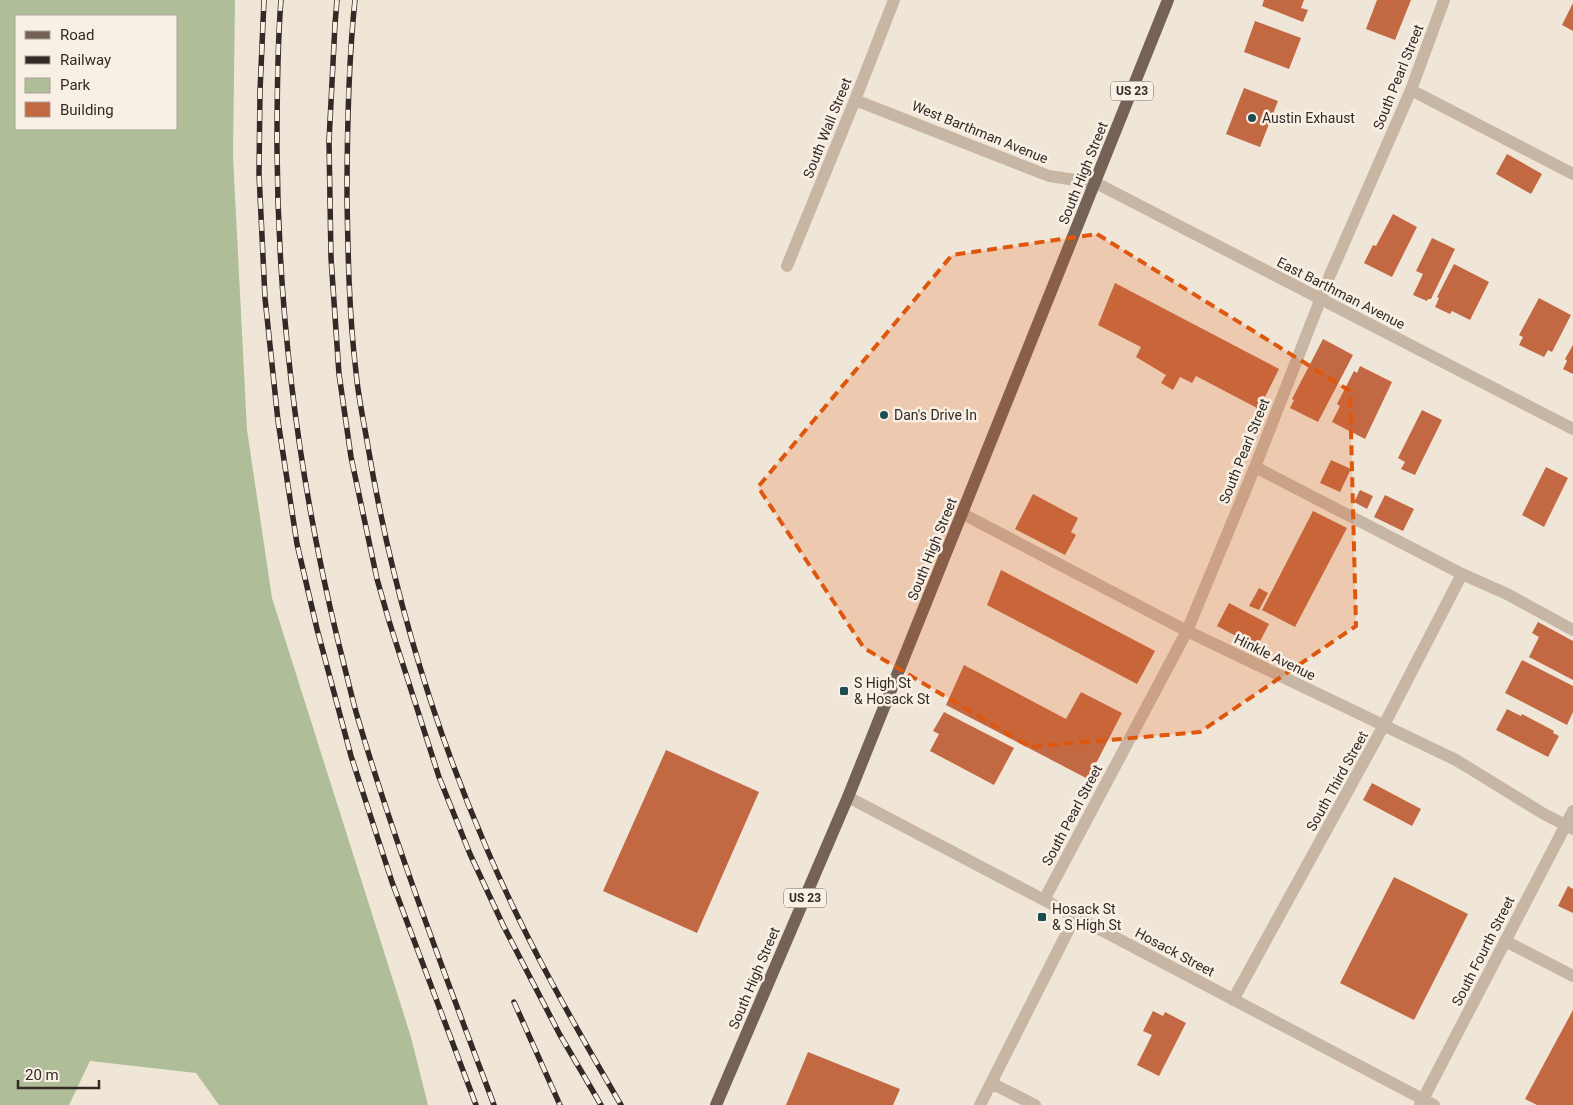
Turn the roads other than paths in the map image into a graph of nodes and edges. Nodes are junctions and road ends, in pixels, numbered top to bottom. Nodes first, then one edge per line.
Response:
1 (894, 0) edge
2 (1168, 0) edge
3 (1444, 0) edge
4 (1411, 90) junction
5 (856, 100) junction
6 (1573, 174) edge
7 (1096, 183) junction
8 (787, 266) dead end
9 (1320, 298) junction
10 (1573, 429) edge
11 (1255, 467) junction
12 (962, 514) junction
13 (1462, 574) junction
14 (1573, 630) edge
15 (1187, 631) junction
16 (1384, 725) junction
17 (848, 797) junction
18 (1573, 811) edge
19 (1569, 827) edge
20 (1044, 900) junction
21 (1076, 917) junction
22 (1505, 941) junction
23 (1573, 976) edge
24 (1233, 1000) junction
25 (991, 1083) junction
26 (1426, 1103) edge
27 (716, 1105) edge
28 (980, 1105) edge
29 (1035, 1105) edge

1 - 5 street, South Wall Street
2 - 7 main road, South High Street / US 23
3 - 4 street, South Pearl Street
4 - 6 street
4 - 9 street, South Pearl Street
5 - 7 street, West Barthman Avenue
5 - 8 street, South Wall Street
7 - 9 street, East Barthman Avenue
7 - 12 main road, South High Street / US 23
9 - 10 street, East Barthman Avenue
9 - 11 street, South Pearl Street
11 - 13 street
11 - 15 street, South Pearl Street
12 - 15 street, Hinkle Avenue
12 - 17 main road, South High Street / US 23
13 - 14 street
13 - 16 street, South Third Street
15 - 16 street, Hinkle Avenue
15 - 20 street, South Pearl Street
16 - 19 street, Hinkle Avenue
16 - 24 street, South Third Street
17 - 20 street, Hosack Street
17 - 27 main road, South High Street / US 23
18 - 19 street, South Fourth Street
19 - 22 street, South Fourth Street
20 - 21 street, Hosack Street
21 - 24 street, Hosack Street
21 - 25 street
22 - 23 street
22 - 26 street, South Fourth Street
24 - 26 street, Hosack Street
25 - 28 street
25 - 29 street

